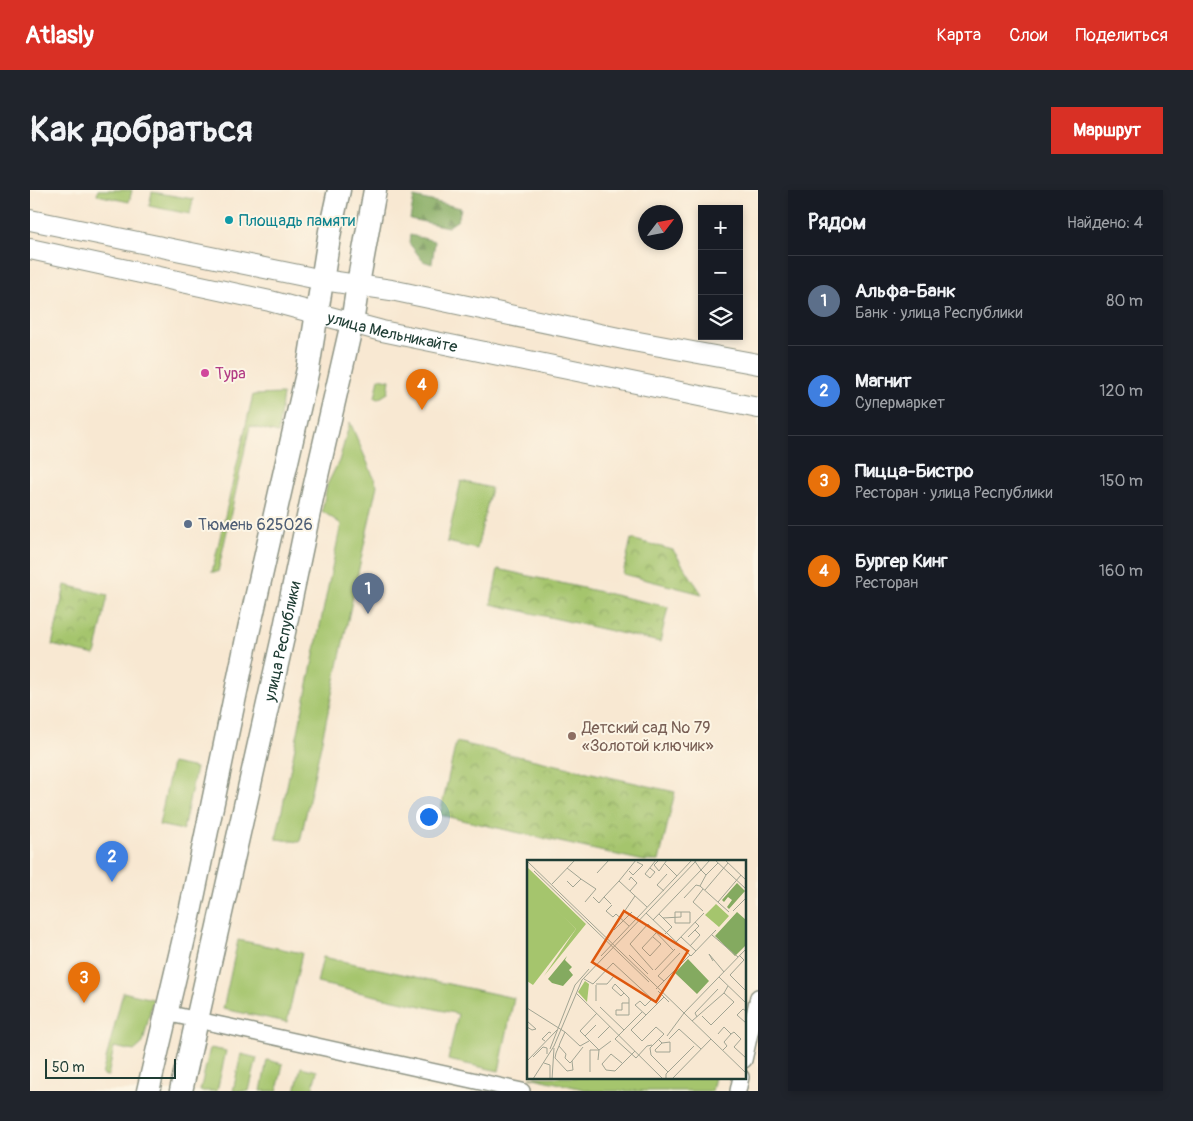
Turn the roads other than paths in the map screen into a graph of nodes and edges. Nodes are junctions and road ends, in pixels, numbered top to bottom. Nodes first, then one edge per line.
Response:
1 (339, 190) edge
2 (375, 190) edge
3 (30, 220) edge
4 (30, 249) edge
5 (323, 280) junction
6 (358, 284) junction
7 (317, 313) junction
8 (352, 323) junction
9 (758, 364) edge
10 (758, 408) edge
11 (758, 997) edge
12 (166, 1013) junction
13 (196, 1020) junction
14 (746, 1051) edge
15 (741, 1078) edge
16 (148, 1091) edge
17 (181, 1091) edge
18 (522, 1091) edge
19 (738, 1091) edge

1 - 5 main road, улица Республики
2 - 6 main road, улица Республики
3 - 5 main road
4 - 7 main road, улица Мельникайте
5 - 6 main road
5 - 7 main road, улица Республики
6 - 8 main road, улица Республики
6 - 9 main road
7 - 8 main road, улица Мельникайте
7 - 12 main road, улица Республики
8 - 10 main road, улица Мельникайте
8 - 13 main road, улица Республики
11 - 14 street
12 - 13 street
12 - 16 main road, улица Республики
13 - 17 main road, улица Республики
13 - 18 street
15 - 19 street

